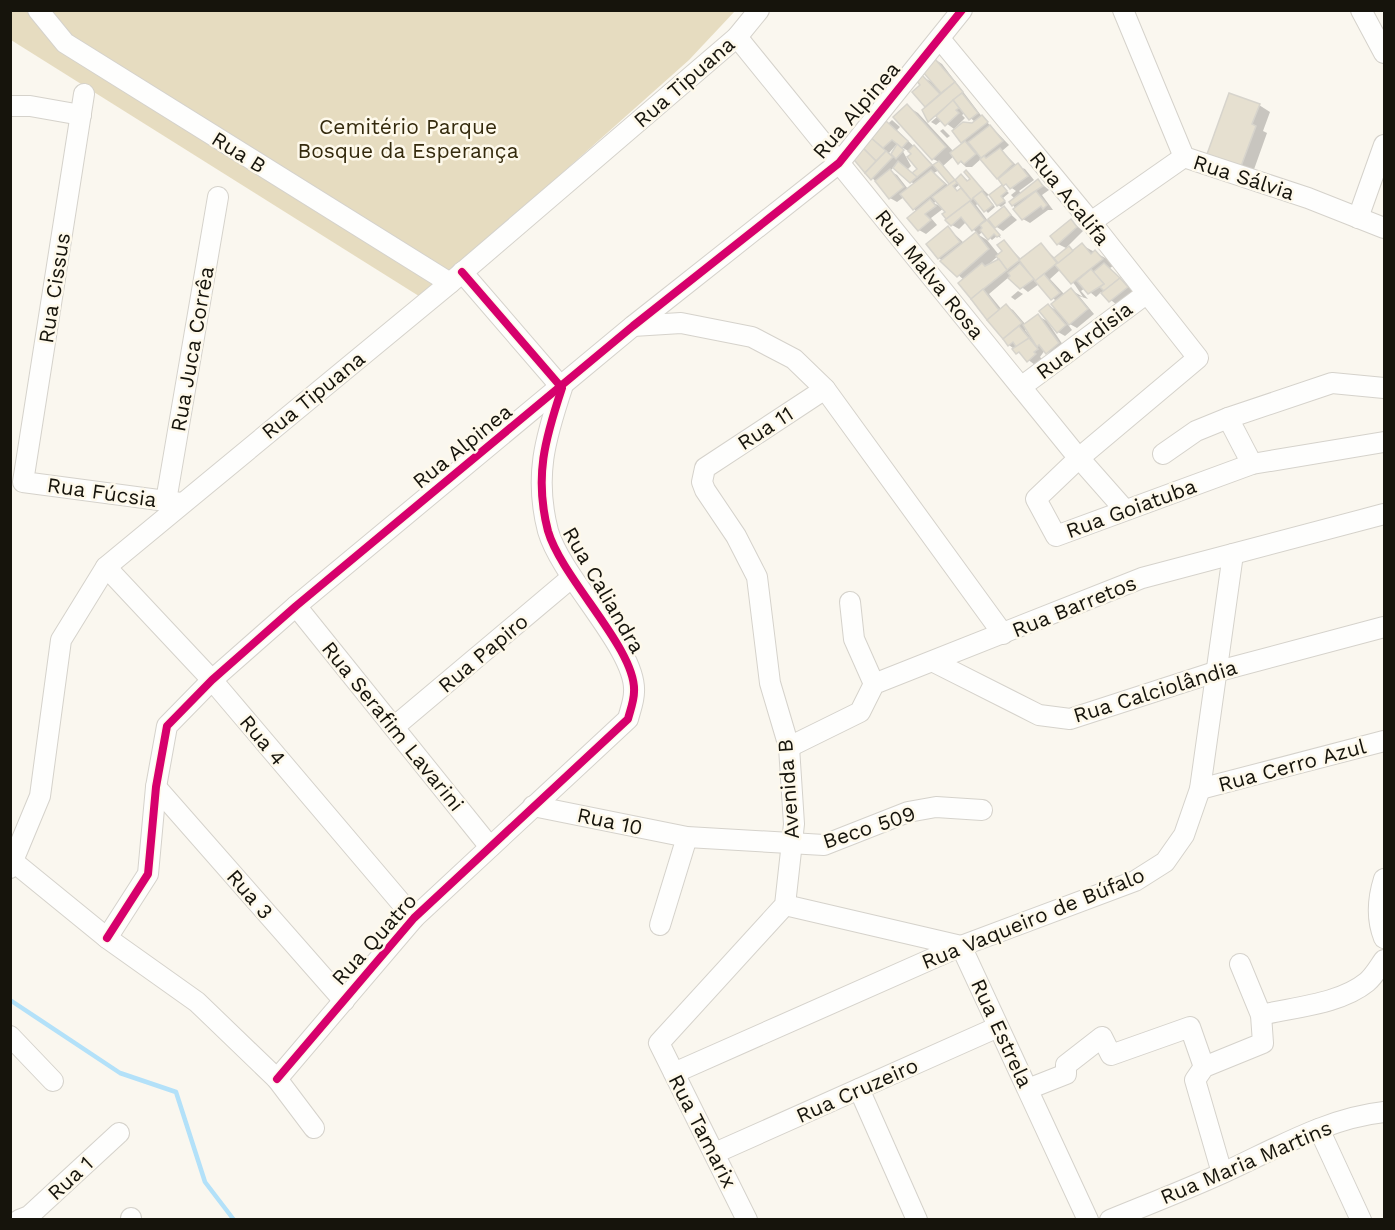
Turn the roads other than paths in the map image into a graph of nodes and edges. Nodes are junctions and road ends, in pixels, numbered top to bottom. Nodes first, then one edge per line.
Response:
1 (38, 10) edge
2 (759, 10) edge
3 (962, 10) edge
4 (1123, 10) edge
5 (1361, 10) edge
6 (737, 37) junction
7 (940, 39) junction
8 (1384, 53) edge
9 (84, 94) dead end
10 (10, 106) edge
11 (81, 115) junction
12 (1384, 145) edge
13 (1184, 158) junction
14 (839, 163) junction
15 (219, 197) dead end
16 (1358, 218) junction
17 (1091, 222) junction
18 (1384, 228) edge
19 (456, 278) junction
20 (1146, 294) junction
21 (633, 326) junction
22 (1198, 358) joint
23 (1021, 387) junction
24 (562, 388) junction
25 (1384, 388) edge
26 (825, 389) junction
27 (1228, 418) junction
28 (1384, 442) edge
29 (1163, 454) dead end
30 (1079, 458) junction
31 (1252, 464) junction
32 (705, 468) joint
33 (23, 482) joint
34 (173, 502) junction
35 (1125, 510) junction
36 (1384, 514) edge
37 (1233, 554) junction
38 (106, 567) junction
39 (571, 578) junction
40 (850, 602) dead end
41 (296, 606) junction
42 (1384, 627) edge
43 (1003, 634) junction
44 (934, 662) junction
45 (1215, 672) junction
46 (212, 680) junction
47 (874, 684) junction
48 (394, 728) junction
49 (1384, 741) edge
50 (789, 747) junction
51 (156, 787) junction
52 (1200, 789) junction
53 (533, 806) junction
54 (982, 810) dead end
55 (687, 837) junction
56 (792, 845) junction
57 (490, 847) junction
58 (13, 865) edge
59 (1384, 879) edge
60 (785, 905) junction
61 (414, 918) junction
62 (660, 925) dead end
63 (107, 938) junction
64 (1384, 938) edge
65 (961, 946) junction
66 (1384, 960) edge
67 (1240, 964) dead end
68 (344, 1000) junction
69 (1261, 1015) junction
70 (998, 1027) junction
71 (10, 1036) edge
72 (1204, 1066) junction
73 (674, 1073) junction
74 (277, 1079) junction
75 (53, 1081) dead end
76 (860, 1089) junction
77 (1028, 1089) junction
78 (1384, 1112) edge
79 (315, 1128) dead end
80 (1319, 1129) junction
81 (118, 1133) dead end
82 (715, 1153) junction
83 (1222, 1173) junction
84 (10, 1216) edge
85 (18, 1220) edge
86 (747, 1220) edge
87 (916, 1220) edge
88 (1088, 1220) edge
89 (1110, 1220) edge
90 (1361, 1220) edge

1 - 19 street, Rua B
2 - 6 street, Rua Tipuana
3 - 7 street, Rua Alpinea
4 - 13 street, Rua Sálvia
5 - 8 street
6 - 14 street, Rua Malva Rosa
6 - 19 street, Rua Tipuana
7 - 14 street, Rua Alpinea
7 - 17 street, Rua Acalifa
9 - 11 street, Rua Cissus
10 - 11 street
11 - 33 street, Rua Cissus
12 - 16 street
13 - 16 street, Rua Sálvia
13 - 17 street
14 - 21 street, Rua Alpinea
14 - 23 street, Rua Malva Rosa
15 - 34 street, Rua Juca Corrêa
16 - 18 street, Rua Sálvia
17 - 20 street, Rua Acalifa
19 - 24 street, Rua B
19 - 34 street, Rua Tipuana
20 - 22 street, Rua Acalifa
20 - 23 street, Rua Ardisia
21 - 24 street, Rua Alpinea
21 - 26 street
22 - 30 street, Rua Goiatuba
23 - 30 street, Rua Malva Rosa
24 - 39 street, Rua Caliandra
24 - 41 street, Rua Alpinea
25 - 27 street
26 - 32 street, Rua 11
26 - 43 street
27 - 29 street
27 - 31 street
28 - 31 street, Rua Goiatuba
30 - 35 street, Rua Malva Rosa
30 - 35 street, Rua Goiatuba
31 - 35 street, Rua Goiatuba
32 - 50 street, Avenida B
33 - 34 street, Rua Fúcsia
34 - 38 street, Rua Tipuana
36 - 37 street, Rua Barretos
37 - 43 street, Rua Barretos
37 - 45 street, Rua Vaqueiro de Búfalo
38 - 46 street, Rua 4
38 - 58 street, Rua Tipuana
39 - 48 street, Rua Papiro
39 - 53 street, Rua Caliandra
40 - 47 street
41 - 46 street, Rua Alpinea
41 - 48 street, Rua Serafim Lavarini
42 - 45 street, Rua Calciolândia
43 - 44 street, Rua Barretos
44 - 45 street, Rua Calciolândia
44 - 47 street, Rua Barretos
45 - 52 street, Rua Vaqueiro de Búfalo
46 - 51 street, Rua Alpinea
46 - 61 street, Rua 4
47 - 50 street
48 - 57 street, Rua Serafim Lavarini
49 - 52 street, Rua Cerro Azul
50 - 56 street, Avenida B
51 - 63 street, Rua Alpinea
51 - 68 street, Rua 3
52 - 65 street, Rua Vaqueiro de Búfalo
53 - 55 street, Rua 10
53 - 57 street, Rua Quatro
54 - 56 street, Beco 509
55 - 56 street, Rua 10
55 - 62 street
56 - 60 street, Avenida B
57 - 61 street, Rua Quatro
58 - 63 street
59 - 64 street
60 - 65 street
60 - 73 street, Rua Tamarix
61 - 68 street, Rua Quatro
63 - 74 street
65 - 70 street, Rua Estrela
65 - 73 street, Rua Vaqueiro de Búfalo
66 - 69 street
67 - 69 street
68 - 74 street, Rua Quatro
69 - 72 street
70 - 76 street, Rua Cruzeiro
70 - 77 street, Rua Estrela
71 - 75 street
72 - 77 street
72 - 83 street
73 - 82 street, Rua Tamarix
74 - 79 street
76 - 82 street, Rua Cruzeiro
76 - 87 street
77 - 88 street, Rua Estrela
78 - 80 street, Rua Maria Martins
80 - 83 street, Rua Maria Martins
80 - 90 street
81 - 85 street, Rua 1
82 - 86 street, Rua Tamarix
83 - 89 street, Rua Maria Martins
84 - 85 street, Rua 1

